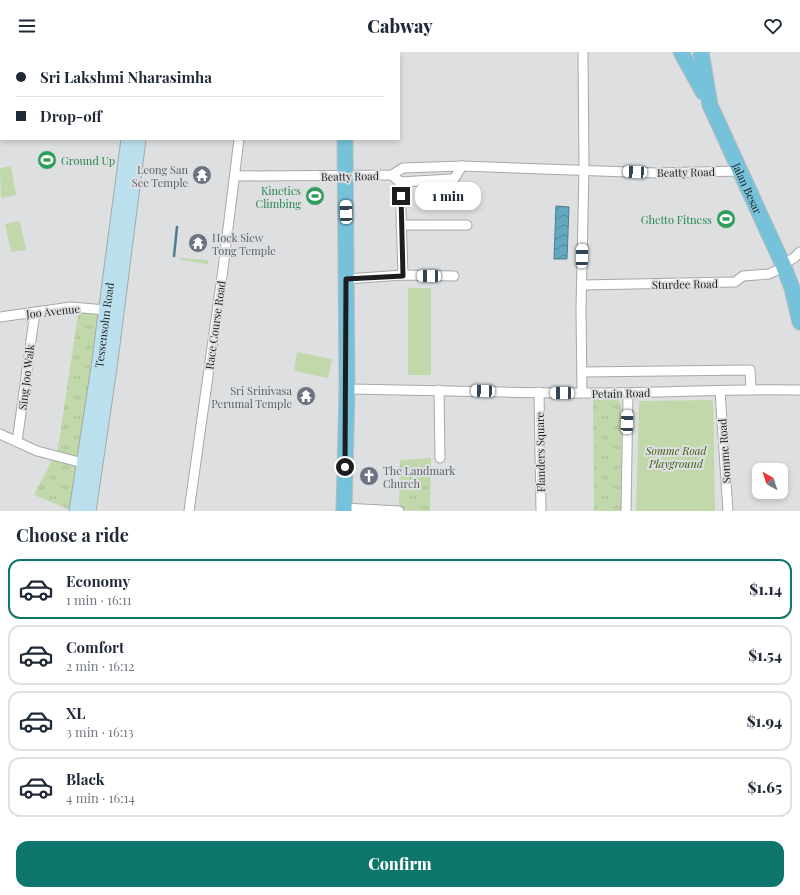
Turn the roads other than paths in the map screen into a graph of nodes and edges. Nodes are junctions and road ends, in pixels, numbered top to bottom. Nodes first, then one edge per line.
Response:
1 (583, 52) edge
2 (681, 52) edge
3 (701, 52) edge
4 (710, 105) junction
5 (128, 140) edge
6 (139, 140) edge
7 (239, 140) edge
8 (345, 140) edge
9 (462, 166) junction
10 (584, 169) junction
11 (740, 171) junction
12 (392, 175) junction
13 (236, 176) junction
14 (345, 176) junction
15 (400, 182) junction
16 (401, 224) junction
17 (466, 224) dead end
18 (800, 252) edge
19 (783, 265) junction
20 (403, 276) junction
21 (454, 276) dead end
22 (346, 279) junction
23 (582, 285) junction
24 (106, 310) junction
25 (35, 312) junction
26 (0, 317) edge
27 (800, 322) edge
28 (582, 372) junction
29 (347, 389) junction
30 (751, 389) junction
31 (439, 390) junction
32 (800, 390) edge
33 (720, 391) junction
34 (539, 392) junction
35 (582, 393) junction
36 (628, 393) junction
37 (0, 434) edge
38 (17, 442) junction
39 (440, 458) dead end
40 (82, 463) junction
41 (344, 510) edge
42 (76, 511) edge
43 (89, 511) edge
44 (189, 511) edge
45 (399, 511) edge
46 (541, 511) edge
47 (626, 511) edge
48 (728, 511) edge

1 - 10 street
2 - 4 main road
3 - 4 main road, Jalan Besar
4 - 11 main road, Jalan Besar
5 - 24 street, Tessensohn Road
6 - 43 street, Tessensohn Road
7 - 13 street, Race Course Road
8 - 14 main road
9 - 10 street, Beatty Road
9 - 12 street, Beatty Road
9 - 15 street
10 - 11 street, Beatty Road
10 - 23 street
11 - 19 main road, Jalan Besar
12 - 14 street, Beatty Road
12 - 15 street
13 - 14 street, Beatty Road
13 - 44 street, Race Course Road
14 - 22 main road
15 - 16 street
16 - 17 street
16 - 20 street
18 - 19 street, Sturdee Road
19 - 23 street, Sturdee Road
19 - 27 main road, Jalan Besar
20 - 21 street
20 - 22 street
22 - 29 main road
23 - 28 street
24 - 25 street, Joo Avenue
24 - 40 street, Tessensohn Road
25 - 26 street, Joo Avenue
25 - 38 street, Sing Joo Walk
28 - 30 street, Petain Road
28 - 35 street
29 - 31 street, Petain Road
29 - 41 main road
30 - 32 street, Petain Road
30 - 33 street, Petain Road
31 - 34 street, Petain Road
31 - 39 street
33 - 36 street, Petain Road
33 - 48 street, Somme Road
34 - 35 street, Petain Road
34 - 46 street, Flanders Square
35 - 36 street, Petain Road
36 - 47 street
37 - 38 street
38 - 40 street
40 - 42 street, Tessensohn Road
41 - 45 street

